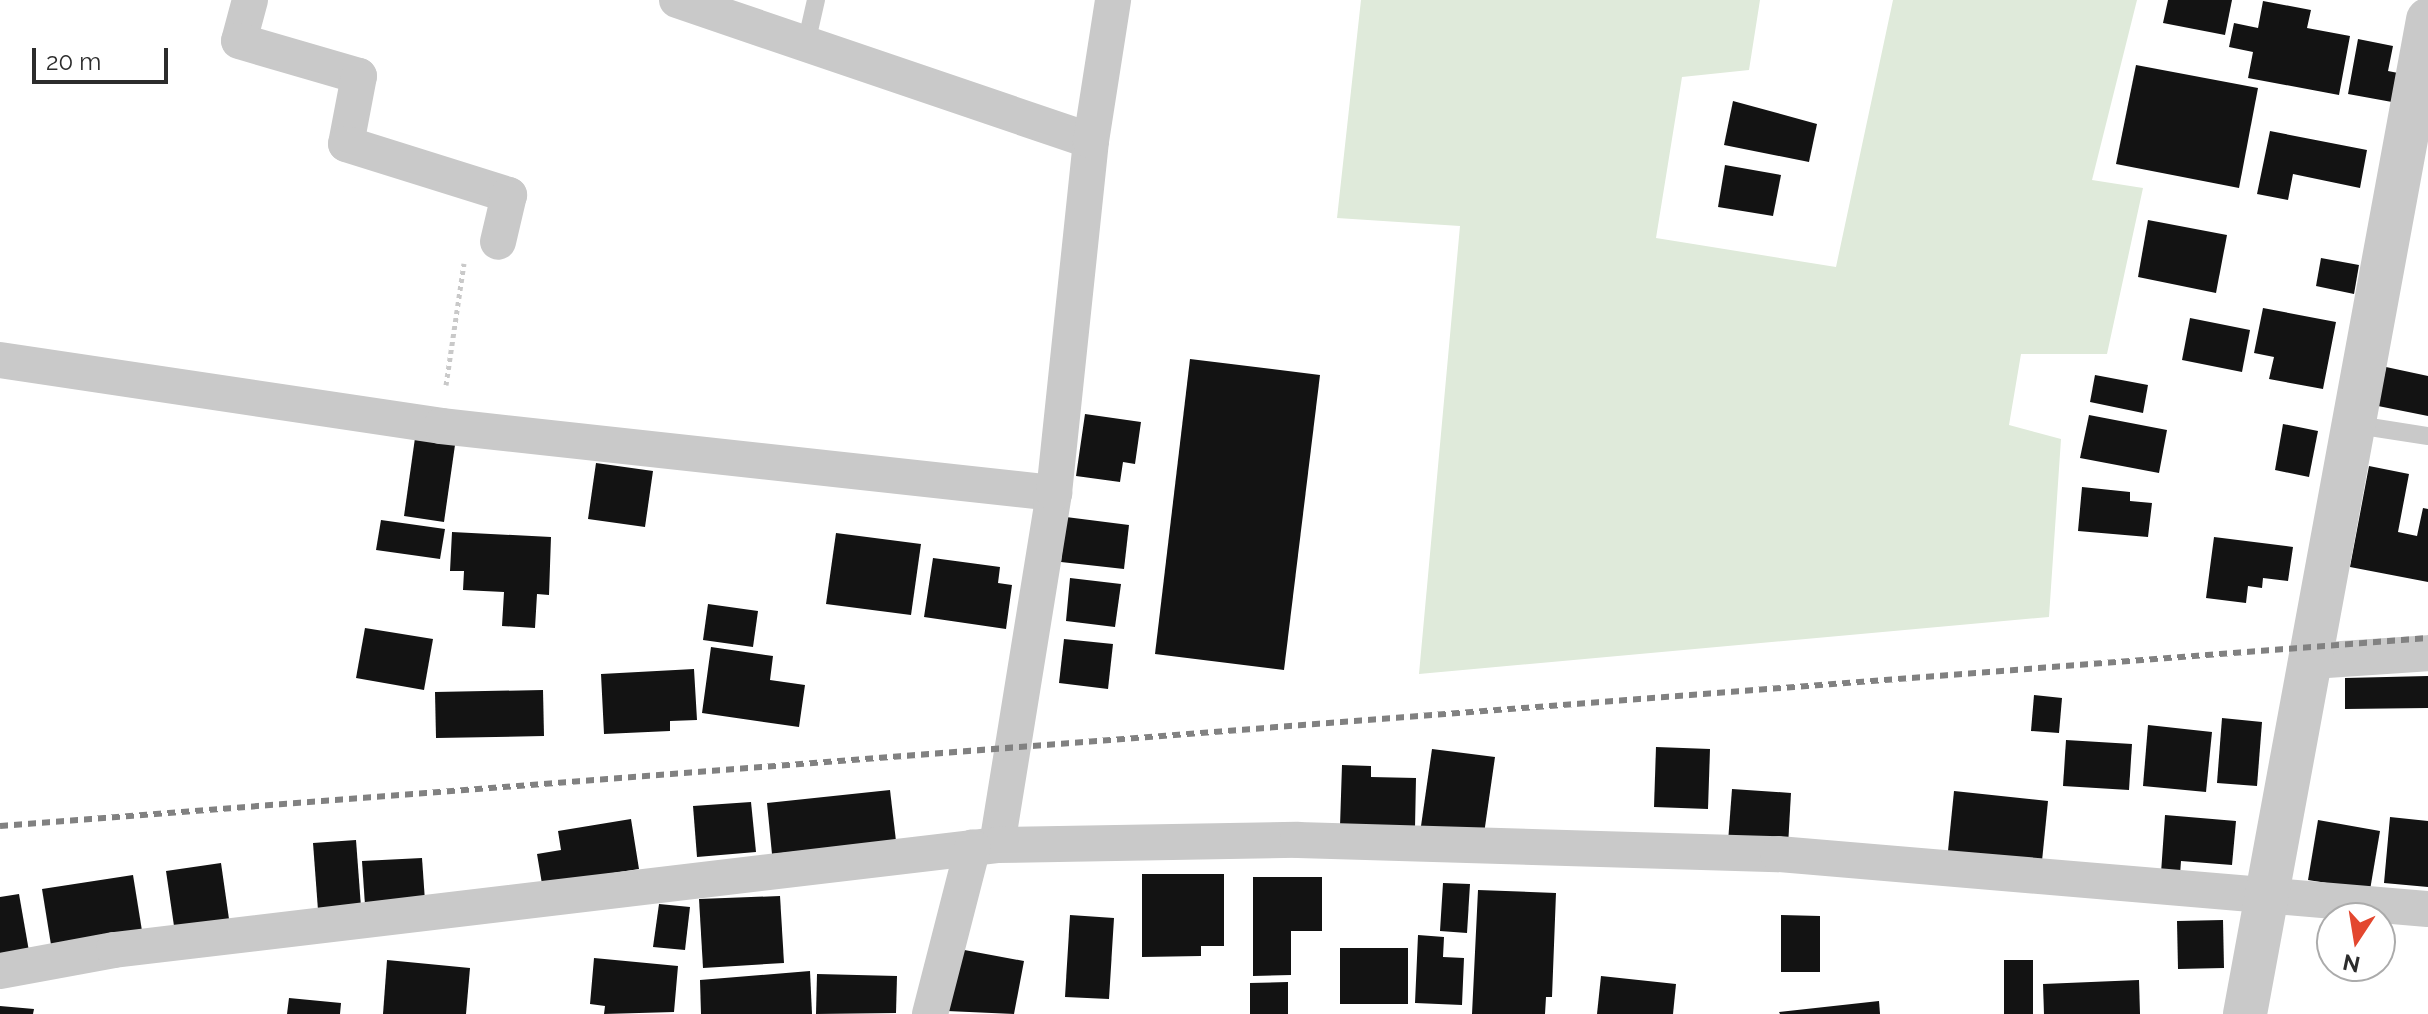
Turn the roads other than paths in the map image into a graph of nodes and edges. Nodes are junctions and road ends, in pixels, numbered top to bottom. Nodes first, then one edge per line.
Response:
1 (250, 0) edge
2 (677, 0) edge
3 (816, 0) edge
4 (1113, 0) edge
5 (2428, 20) edge
6 (806, 44) junction
7 (1091, 141) junction
8 (498, 242) road end
9 (0, 360) edge
10 (2357, 425) junction
11 (2428, 436) edge
12 (1054, 493) junction
13 (2428, 653) edge
14 (2312, 661) junction
15 (985, 846) junction
16 (2267, 893) junction
17 (2428, 909) edge
18 (0, 971) edge
19 (930, 1014) edge
20 (2245, 1014) edge

1 - 8 street
2 - 6 street
3 - 6 lane
4 - 7 street
5 - 10 street
6 - 7 street
7 - 12 street
9 - 12 street
10 - 11 lane
10 - 14 street
12 - 15 street
13 - 14 street
14 - 16 street
15 - 16 street
15 - 18 street
15 - 19 street
16 - 17 street
16 - 20 street

